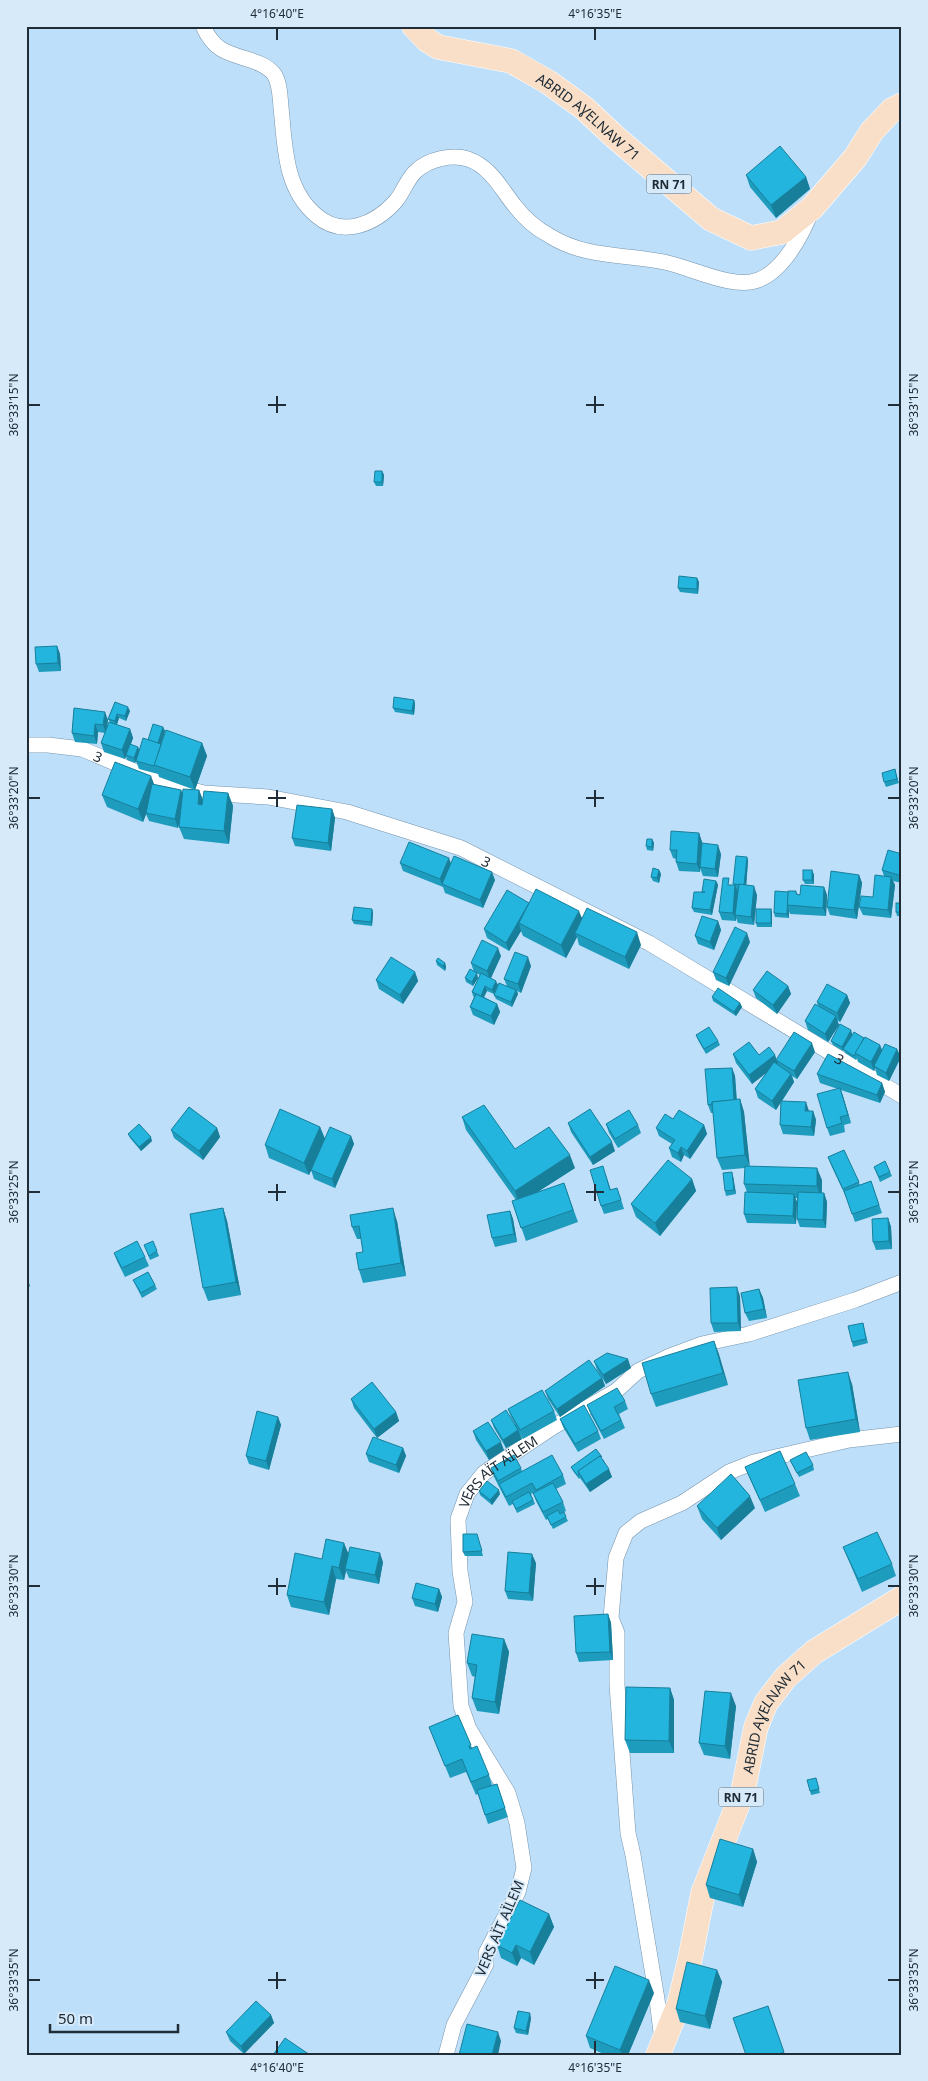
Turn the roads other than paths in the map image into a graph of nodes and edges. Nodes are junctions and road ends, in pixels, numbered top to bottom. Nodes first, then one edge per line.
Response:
1 (203, 26) edge
2 (414, 26) edge
3 (902, 104) edge
4 (812, 208) junction
5 (26, 745) edge
6 (902, 1096) edge
7 (902, 1282) edge
8 (902, 1434) edge
9 (902, 1598) edge
10 (660, 2051) edge
11 (446, 2055) edge

1 - 4 street
2 - 4 main road, ABRID AƔELNAW 71 / RN 71
3 - 4 main road, ABRID AƔELNAW 71 / RN 71
5 - 6 street, 3
7 - 11 street, VERS AÏT AÏLEM
8 - 10 street
9 - 10 main road, ABRID AƔELNAW 71 / RN 71

